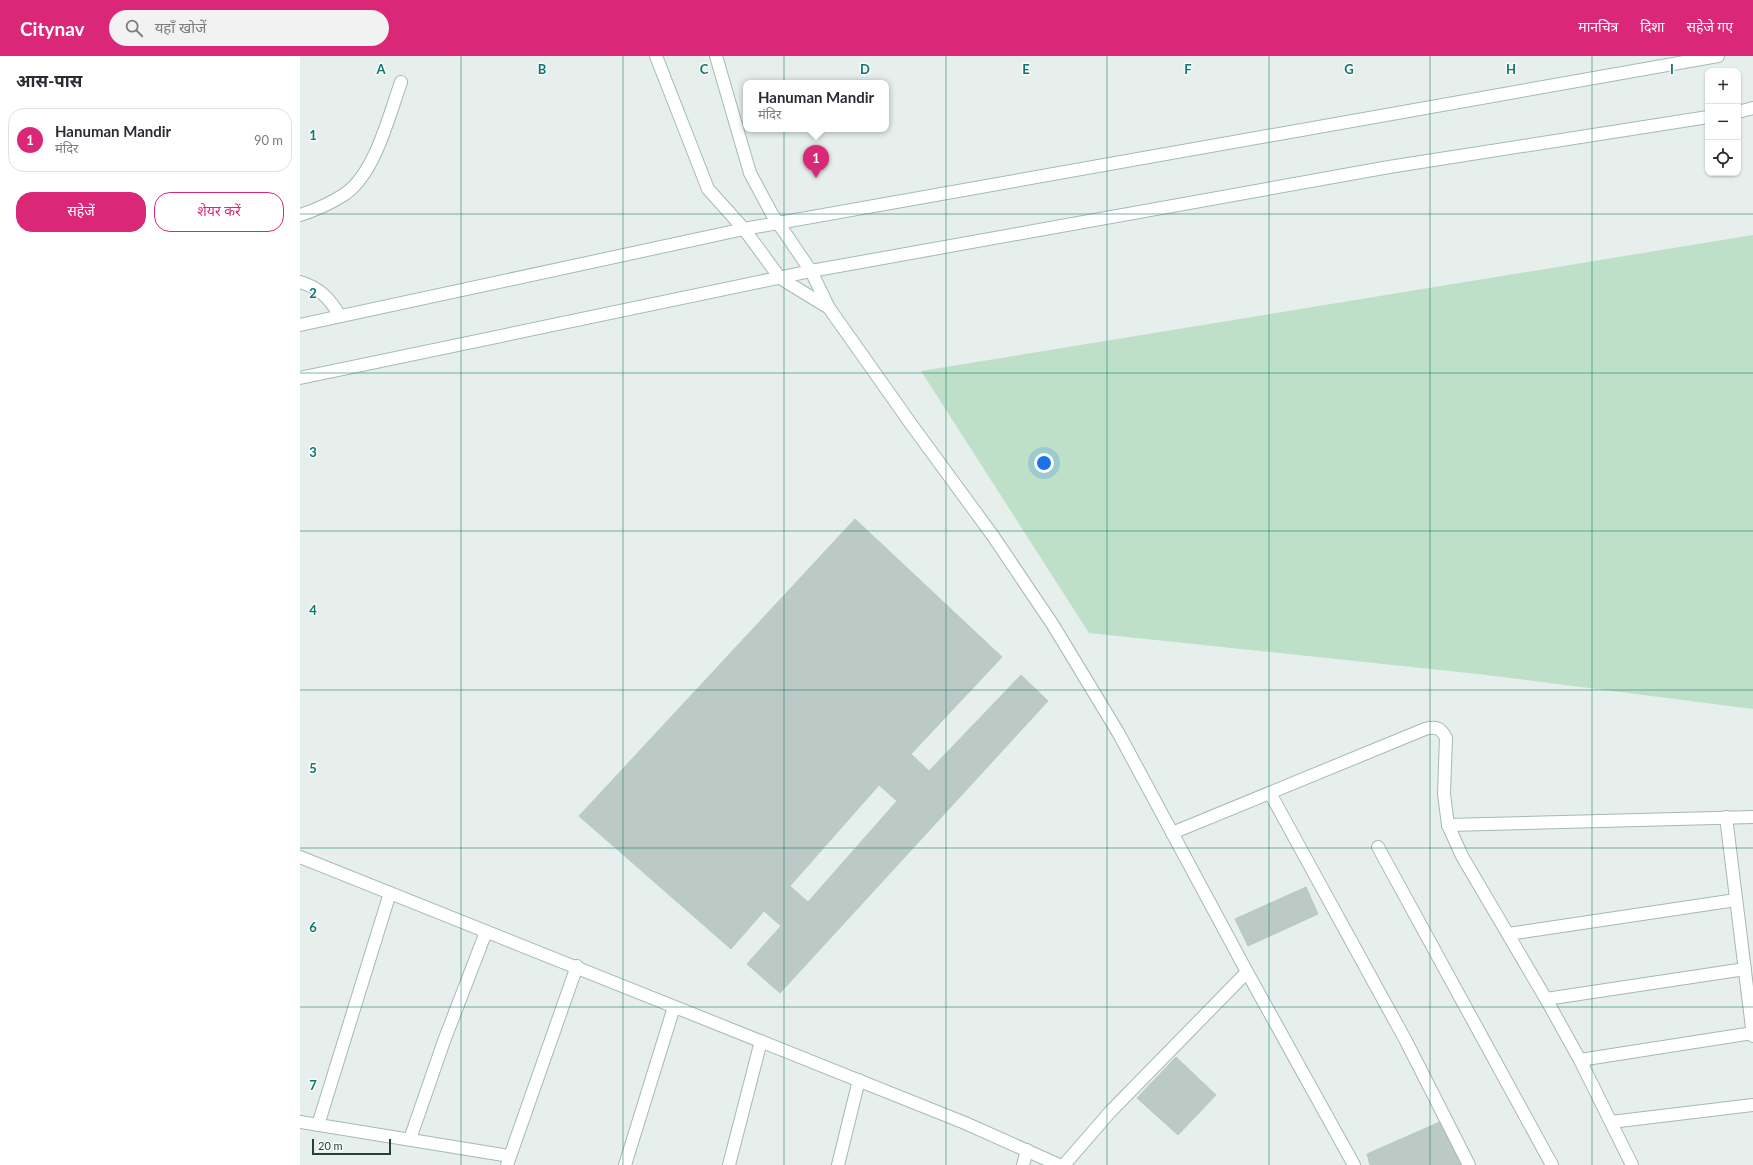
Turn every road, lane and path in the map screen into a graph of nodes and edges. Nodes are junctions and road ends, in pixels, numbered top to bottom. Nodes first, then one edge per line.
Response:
1 (656, 56) edge
2 (716, 56) edge
3 (1718, 56) edge
4 (401, 82) dead end
5 (1753, 108) edge
6 (1741, 111) edge
7 (1705, 117) edge
8 (300, 215) edge
9 (778, 224) junction
10 (744, 229) junction
11 (811, 271) junction
12 (780, 278) junction
13 (300, 282) edge
14 (829, 308) junction
15 (340, 316) junction
16 (300, 325) edge
17 (300, 378) edge
18 (1270, 793) junction
19 (1726, 817) junction
20 (1753, 817) edge
21 (1448, 824) junction
22 (1172, 833) junction
23 (1378, 847) dead end
24 (300, 857) edge
25 (390, 893) junction
26 (1736, 900) junction
27 (486, 932) junction
28 (1508, 934) junction
29 (576, 966) junction
30 (1744, 969) junction
31 (1247, 972) junction
32 (1546, 999) junction
33 (674, 1007) junction
34 (1753, 1034) edge
35 (761, 1041) junction
36 (1580, 1060) junction
37 (859, 1080) junction
38 (1753, 1105) edge
39 (300, 1122) edge
40 (1611, 1122) junction
41 (318, 1125) junction
42 (410, 1139) junction
43 (1027, 1150) junction
44 (508, 1161) edge
45 (625, 1165) edge
46 (729, 1165) edge
47 (838, 1165) edge
48 (1023, 1165) edge
49 (1059, 1165) edge
50 (1064, 1165) edge
51 (1354, 1165) edge
52 (1469, 1165) edge
53 (1552, 1165) edge
54 (1632, 1165) edge

1 - 10 street
2 - 9 street
3 - 9 street
4 - 8 street
5 - 6 street
7 - 11 street
9 - 10 street
9 - 11 street
10 - 12 street
10 - 15 street
11 - 12 street
11 - 14 street
12 - 14 street
12 - 17 street
13 - 15 street
14 - 22 street
15 - 16 street
18 - 21 street
18 - 22 street
18 - 52 street
19 - 20 street
19 - 21 street
19 - 26 street
21 - 28 street
22 - 31 street
23 - 53 street
24 - 25 street
25 - 27 street
25 - 41 street
26 - 28 street
26 - 30 street
27 - 29 street
27 - 42 street
28 - 32 street
29 - 33 street
29 - 44 street
30 - 32 street
30 - 34 street
31 - 50 street
31 - 51 street
32 - 36 street
33 - 35 street
33 - 45 street
34 - 36 street
35 - 37 street
35 - 46 street
36 - 40 street
37 - 43 street
37 - 47 street
38 - 40 street
39 - 41 street
40 - 54 street
41 - 42 street
42 - 44 street
43 - 48 street
43 - 49 street

